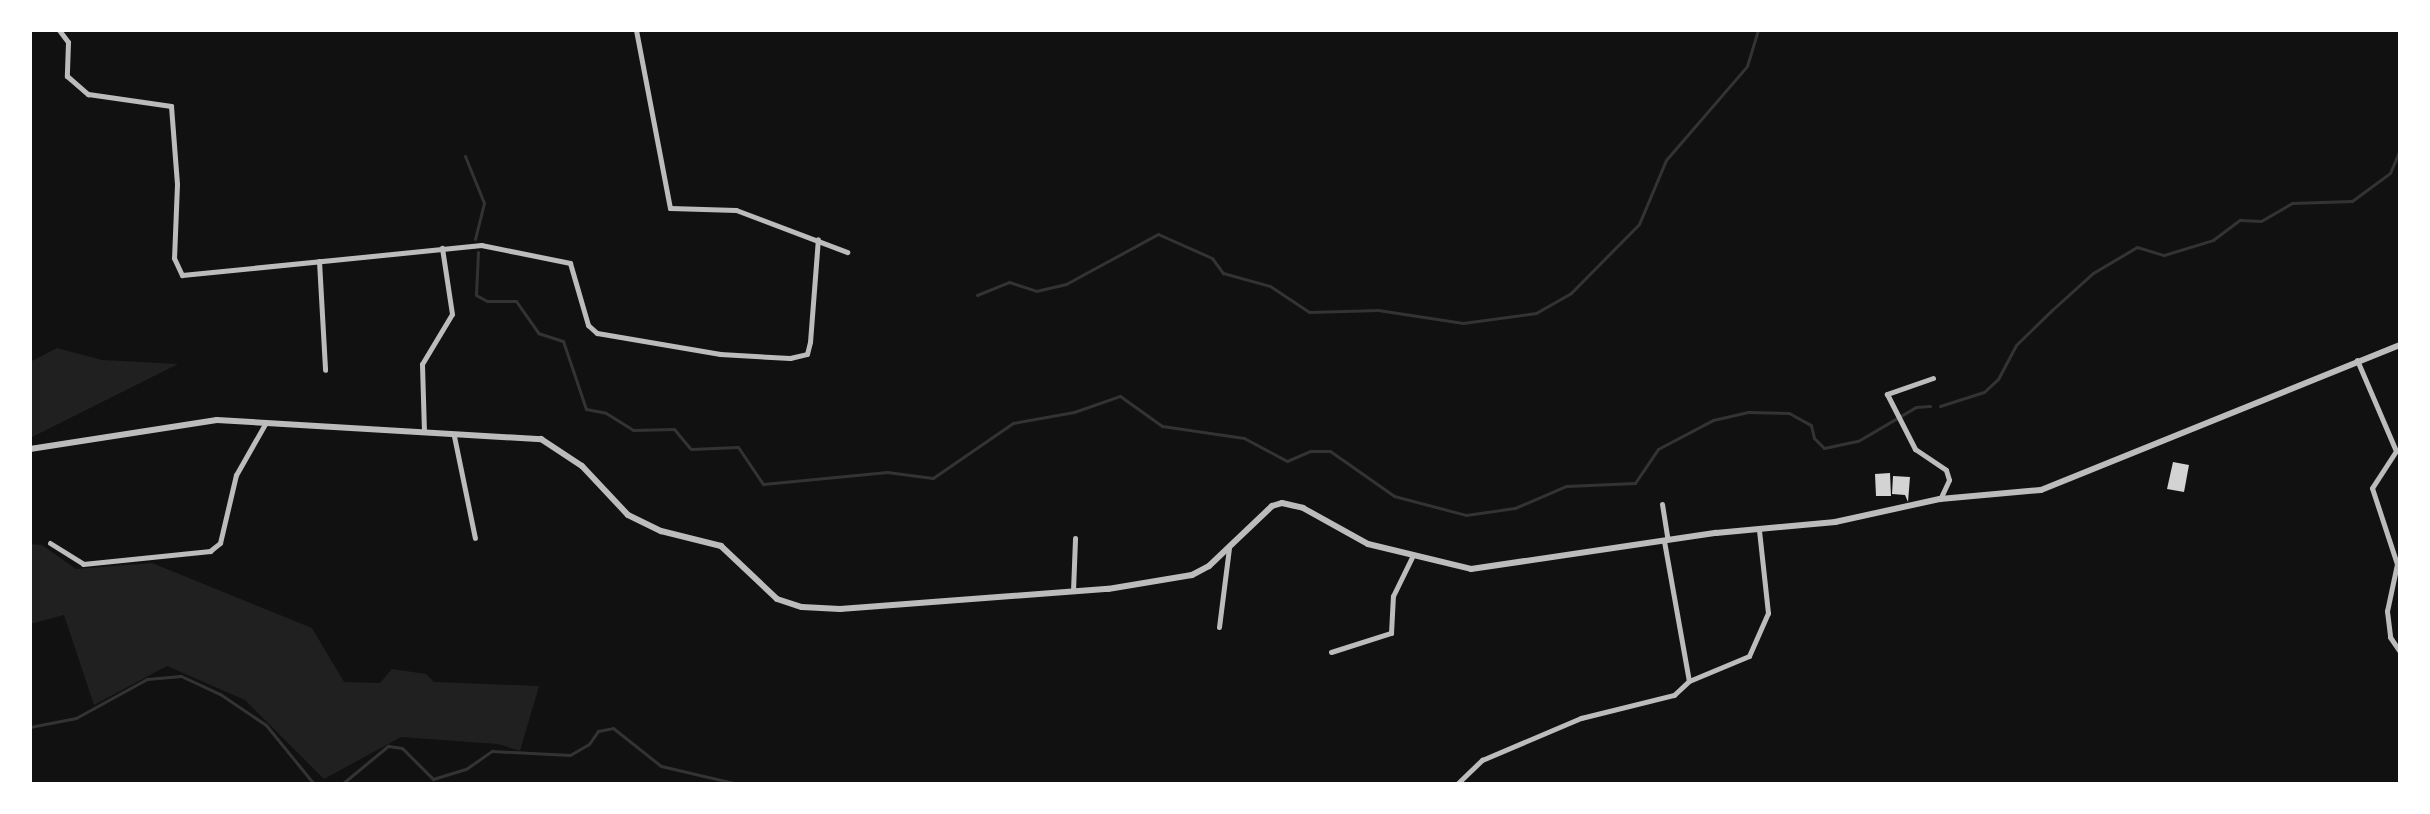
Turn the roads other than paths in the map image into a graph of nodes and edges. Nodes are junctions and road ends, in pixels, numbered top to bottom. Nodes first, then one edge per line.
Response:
1 (59, 30) edge
2 (636, 30) edge
3 (818, 239) junction
4 (442, 248) junction
5 (847, 252) dead end
6 (319, 261) junction
7 (2400, 345) edge
8 (2357, 359) junction
9 (325, 370) dead end
10 (1933, 378) dead end
11 (265, 424) junction
12 (424, 432) junction
13 (454, 436) junction
14 (30, 449) edge
15 (1940, 499) junction
16 (1662, 504) dead end
17 (1759, 530) junction
18 (475, 538) dead end
19 (1075, 538) dead end
20 (1666, 541) junction
21 (50, 543) dead end
22 (1229, 547) junction
23 (1412, 557) junction
24 (1073, 591) junction
25 (1219, 627) dead end
26 (1331, 652) dead end
27 (2400, 652) edge
28 (1689, 681) junction
29 (1457, 784) edge

1 - 6 street
2 - 3 street
3 - 4 street
3 - 5 street
4 - 6 street
4 - 12 street
6 - 9 street
7 - 8 street
8 - 15 street
8 - 27 street
10 - 15 street
11 - 12 street
11 - 14 street
11 - 21 street
12 - 13 street
13 - 18 street
13 - 24 street
15 - 17 street
16 - 20 street
17 - 20 street
17 - 28 street
19 - 24 street
20 - 23 street
20 - 28 street
22 - 23 street
22 - 24 street
22 - 25 street
23 - 26 street
28 - 29 street

